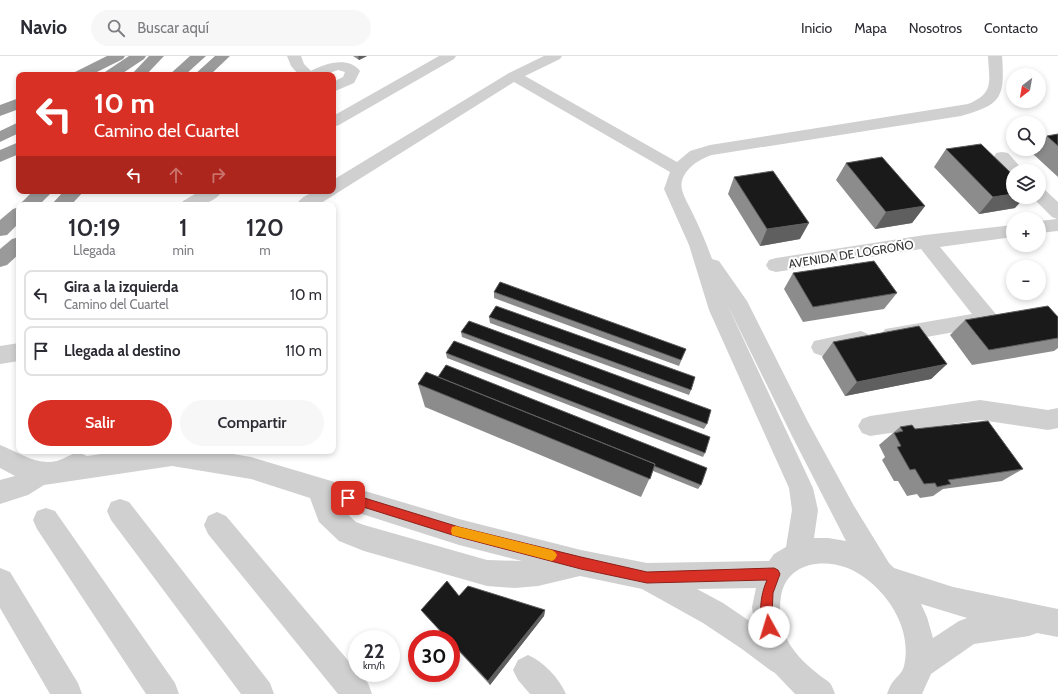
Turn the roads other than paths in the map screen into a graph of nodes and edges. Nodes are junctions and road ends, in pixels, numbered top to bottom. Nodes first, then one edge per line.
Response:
1 (118, 56) edge
2 (138, 56) edge
3 (157, 56) edge
4 (199, 56) edge
5 (223, 56) edge
6 (294, 56) edge
7 (435, 56) edge
8 (449, 56) edge
9 (555, 56) edge
10 (995, 56) edge
11 (86, 72) edge
12 (114, 72) edge
13 (141, 72) edge
14 (180, 72) edge
15 (204, 72) edge
16 (304, 72) edge
17 (319, 72) edge
18 (514, 76) junction
19 (404, 81) junction
20 (336, 86) edge
21 (16, 104) edge
22 (0, 111) edge
23 (336, 120) edge
24 (16, 129) edge
25 (0, 137) edge
26 (16, 149) edge
27 (0, 157) edge
28 (1002, 157) dead end
29 (1009, 164) edge
30 (679, 170) junction
31 (336, 186) edge
32 (41, 194) edge
33 (72, 194) edge
34 (208, 194) edge
35 (323, 194) edge
36 (1046, 201) edge
37 (31, 202) edge
38 (63, 202) edge
39 (194, 202) edge
40 (309, 202) edge
41 (1058, 213) edge
42 (16, 216) edge
43 (1058, 225) edge
44 (1046, 226) edge
45 (0, 230) edge
46 (1006, 231) edge
47 (925, 242) junction
48 (16, 247) edge
49 (0, 260) edge
50 (776, 265) dead end
51 (730, 309) junction
52 (822, 347) dead end
53 (1055, 423) edge
54 (870, 426) dead end
55 (90, 454) edge
56 (223, 454) edge
57 (0, 456) edge
58 (251, 468) junction
59 (66, 470) junction
60 (39, 474) junction
61 (320, 489) junction
62 (0, 492) edge
63 (120, 512) dead end
64 (46, 520) dead end
65 (217, 525) dead end
66 (798, 554) junction
67 (581, 563) junction
68 (774, 574) junction
69 (884, 576) junction
70 (647, 577) junction
71 (0, 582) edge
72 (1050, 621) edge
73 (789, 667) junction
74 (528, 670) dead end
75 (910, 685) edge
76 (816, 693) edge
77 (67, 694) edge
78 (164, 694) edge
79 (259, 694) edge
80 (357, 694) edge
81 (551, 694) edge

1 - 11 highway
2 - 12 highway
3 - 13 highway
4 - 14 highway
5 - 15 highway
6 - 16 street
7 - 19 street
8 - 19 street
9 - 18 street
10 - 30 street
17 - 20 street
18 - 30 street
18 - 31 street
19 - 23 street
21 - 22 highway
24 - 25 highway
26 - 27 highway
28 - 29 street
30 - 51 street
32 - 37 highway
33 - 38 highway
34 - 39 street
35 - 40 street
36 - 41 street
42 - 45 highway
43 - 44 street
46 - 47 street, AVENIDA DE LOGROÑO
47 - 50 street, AVENIDA DE LOGROÑO
47 - 52 street, AVENIDA DE LOGROÑO
48 - 49 highway
51 - 66 street
51 - 69 street
53 - 54 street
55 - 59 street
56 - 58 street
57 - 60 street
58 - 59 street
58 - 61 street
59 - 60 street
60 - 62 street
61 - 67 street
61 - 67 street
63 - 79 street
64 - 78 street
65 - 80 street
66 - 68 street
66 - 69 street
67 - 70 street
68 - 70 street
68 - 73 street
69 - 72 street
69 - 75 street
70 - 73 street
71 - 77 street
72 - 75 street
73 - 76 street
74 - 81 street

